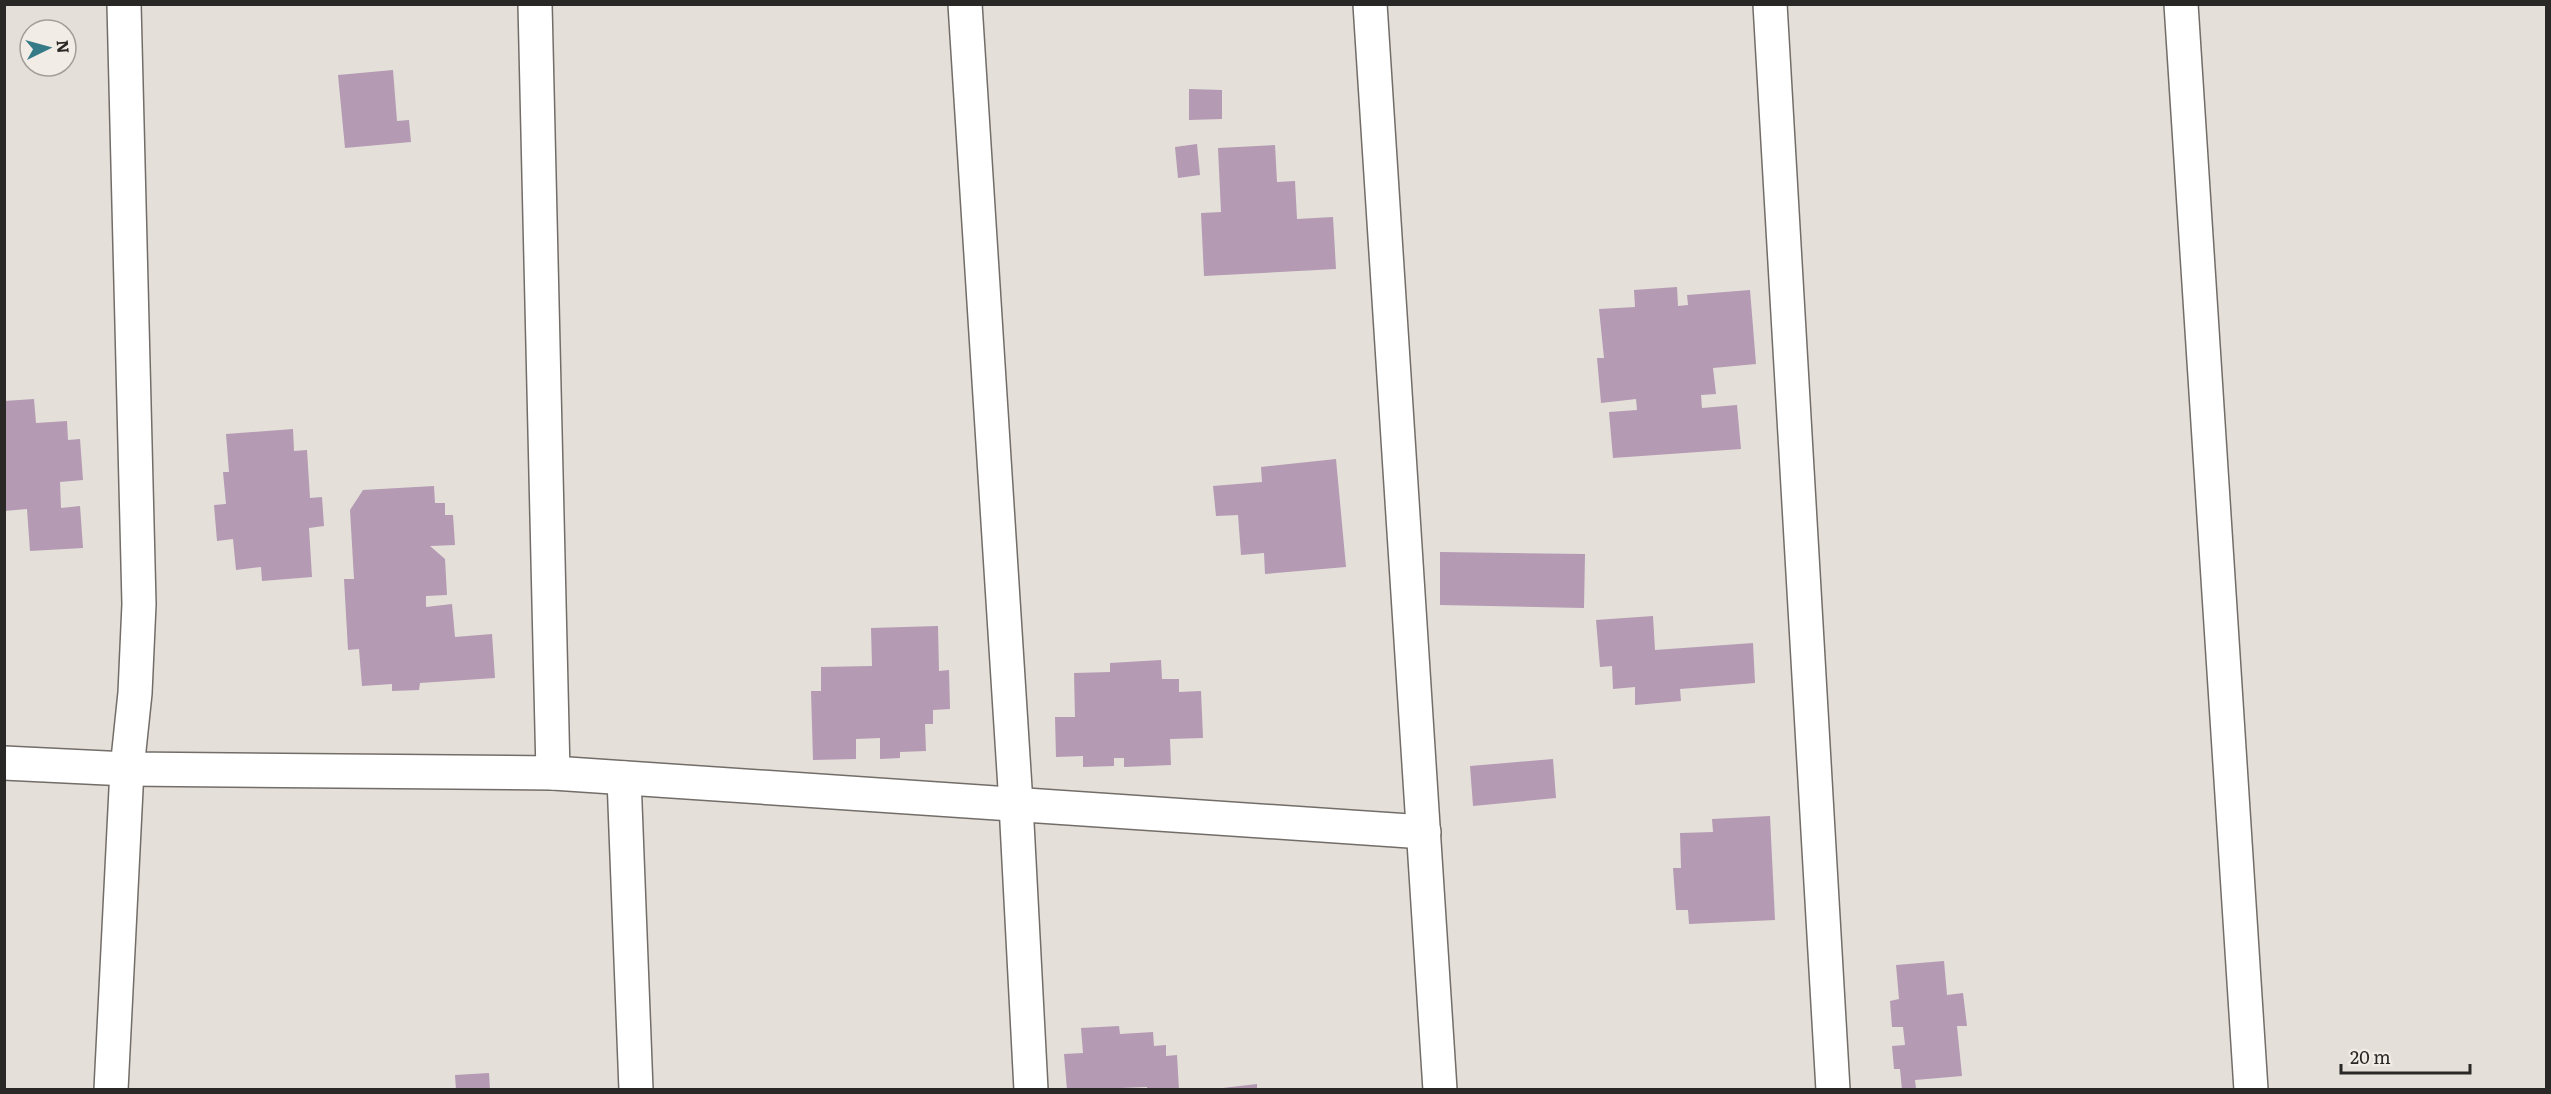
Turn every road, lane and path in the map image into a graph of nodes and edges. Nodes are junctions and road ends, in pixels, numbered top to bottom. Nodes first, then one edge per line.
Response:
1 (124, 4) edge
2 (535, 4) edge
3 (965, 4) edge
4 (1370, 4) edge
5 (1770, 4) edge
6 (2181, 4) edge
7 (4, 763) edge
8 (127, 770) junction
9 (553, 773) junction
10 (624, 778) junction
11 (1016, 804) junction
12 (1424, 832) junction
13 (111, 1089) edge
14 (636, 1089) edge
15 (1030, 1089) edge
16 (1440, 1089) edge
17 (1833, 1089) edge
18 (2251, 1089) edge

1 - 8 street
2 - 9 street
3 - 11 street
4 - 12 street
5 - 17 street
6 - 18 street
7 - 8 street
8 - 9 street
8 - 13 street
9 - 10 street
10 - 11 street
10 - 14 street
11 - 12 street
11 - 15 street
12 - 16 street

